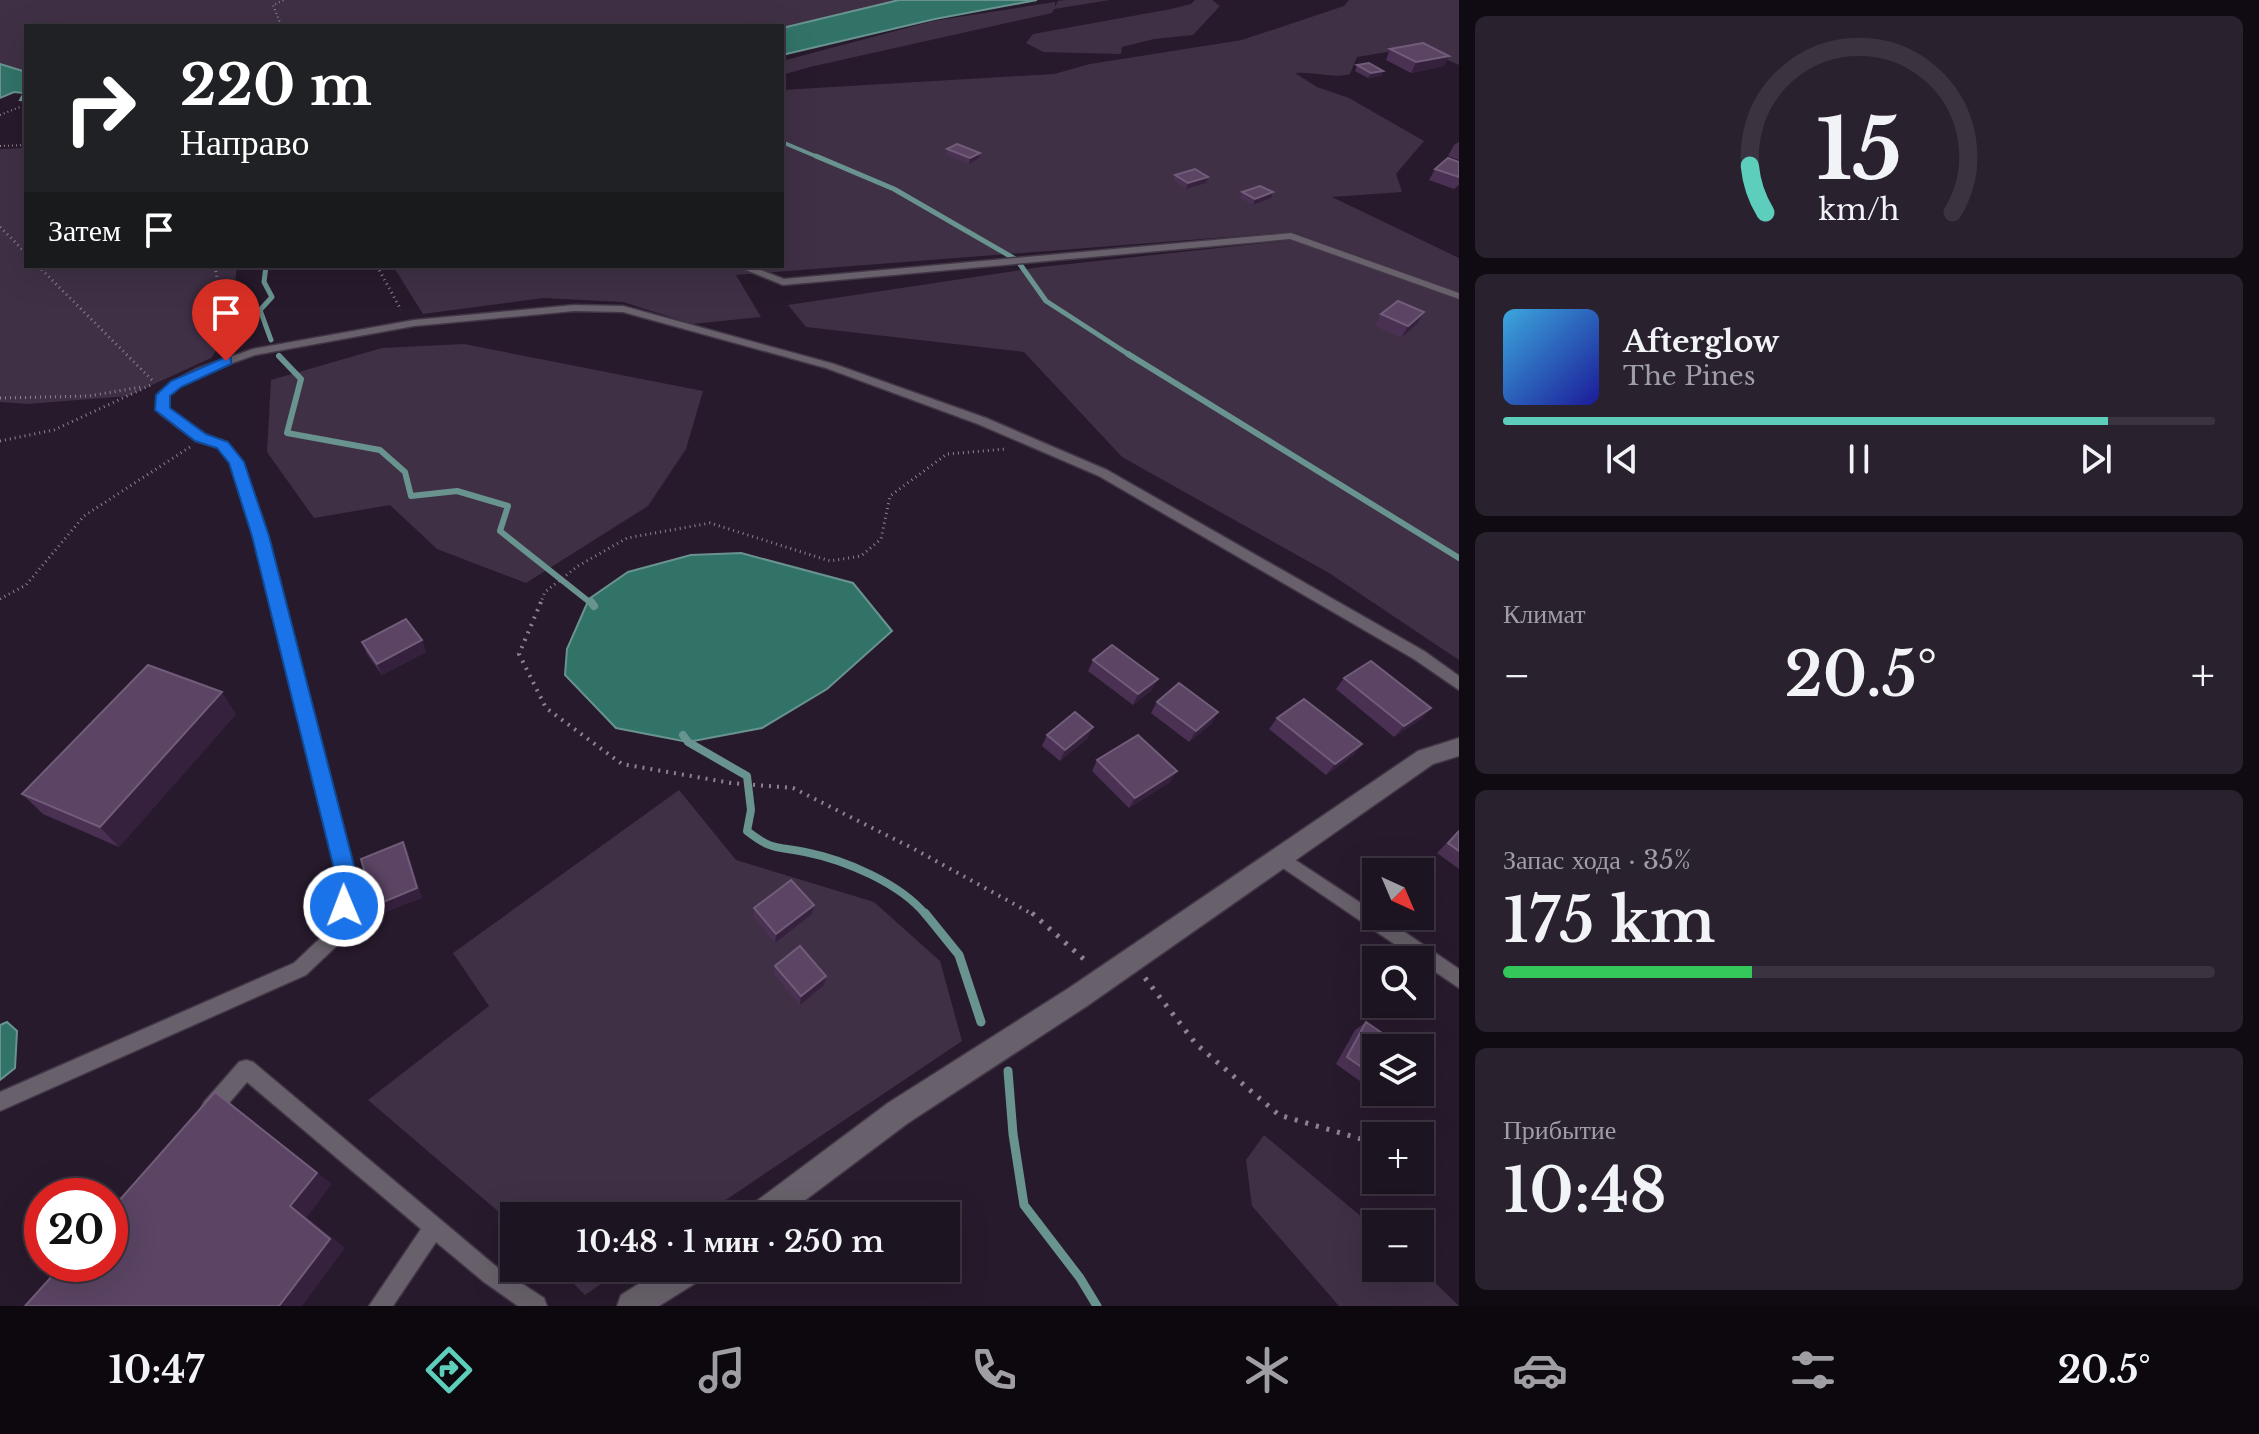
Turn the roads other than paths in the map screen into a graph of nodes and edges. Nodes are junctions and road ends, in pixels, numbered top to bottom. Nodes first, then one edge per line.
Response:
1 (746, 268) edge
2 (1459, 296) edge
3 (1459, 684) edge
4 (1459, 747) edge
5 (1280, 857) junction
6 (1459, 979) edge
7 (0, 1102) edge
8 (194, 1128) edge
9 (779, 1202) edge
10 (435, 1227) junction
11 (669, 1282) edge
12 (380, 1306) edge
13 (536, 1306) edge
14 (632, 1306) edge

1 - 2 lane
3 - 7 lane
4 - 5 street
5 - 6 lane
5 - 9 street
8 - 10 lane
10 - 12 lane
10 - 13 lane
11 - 14 street

